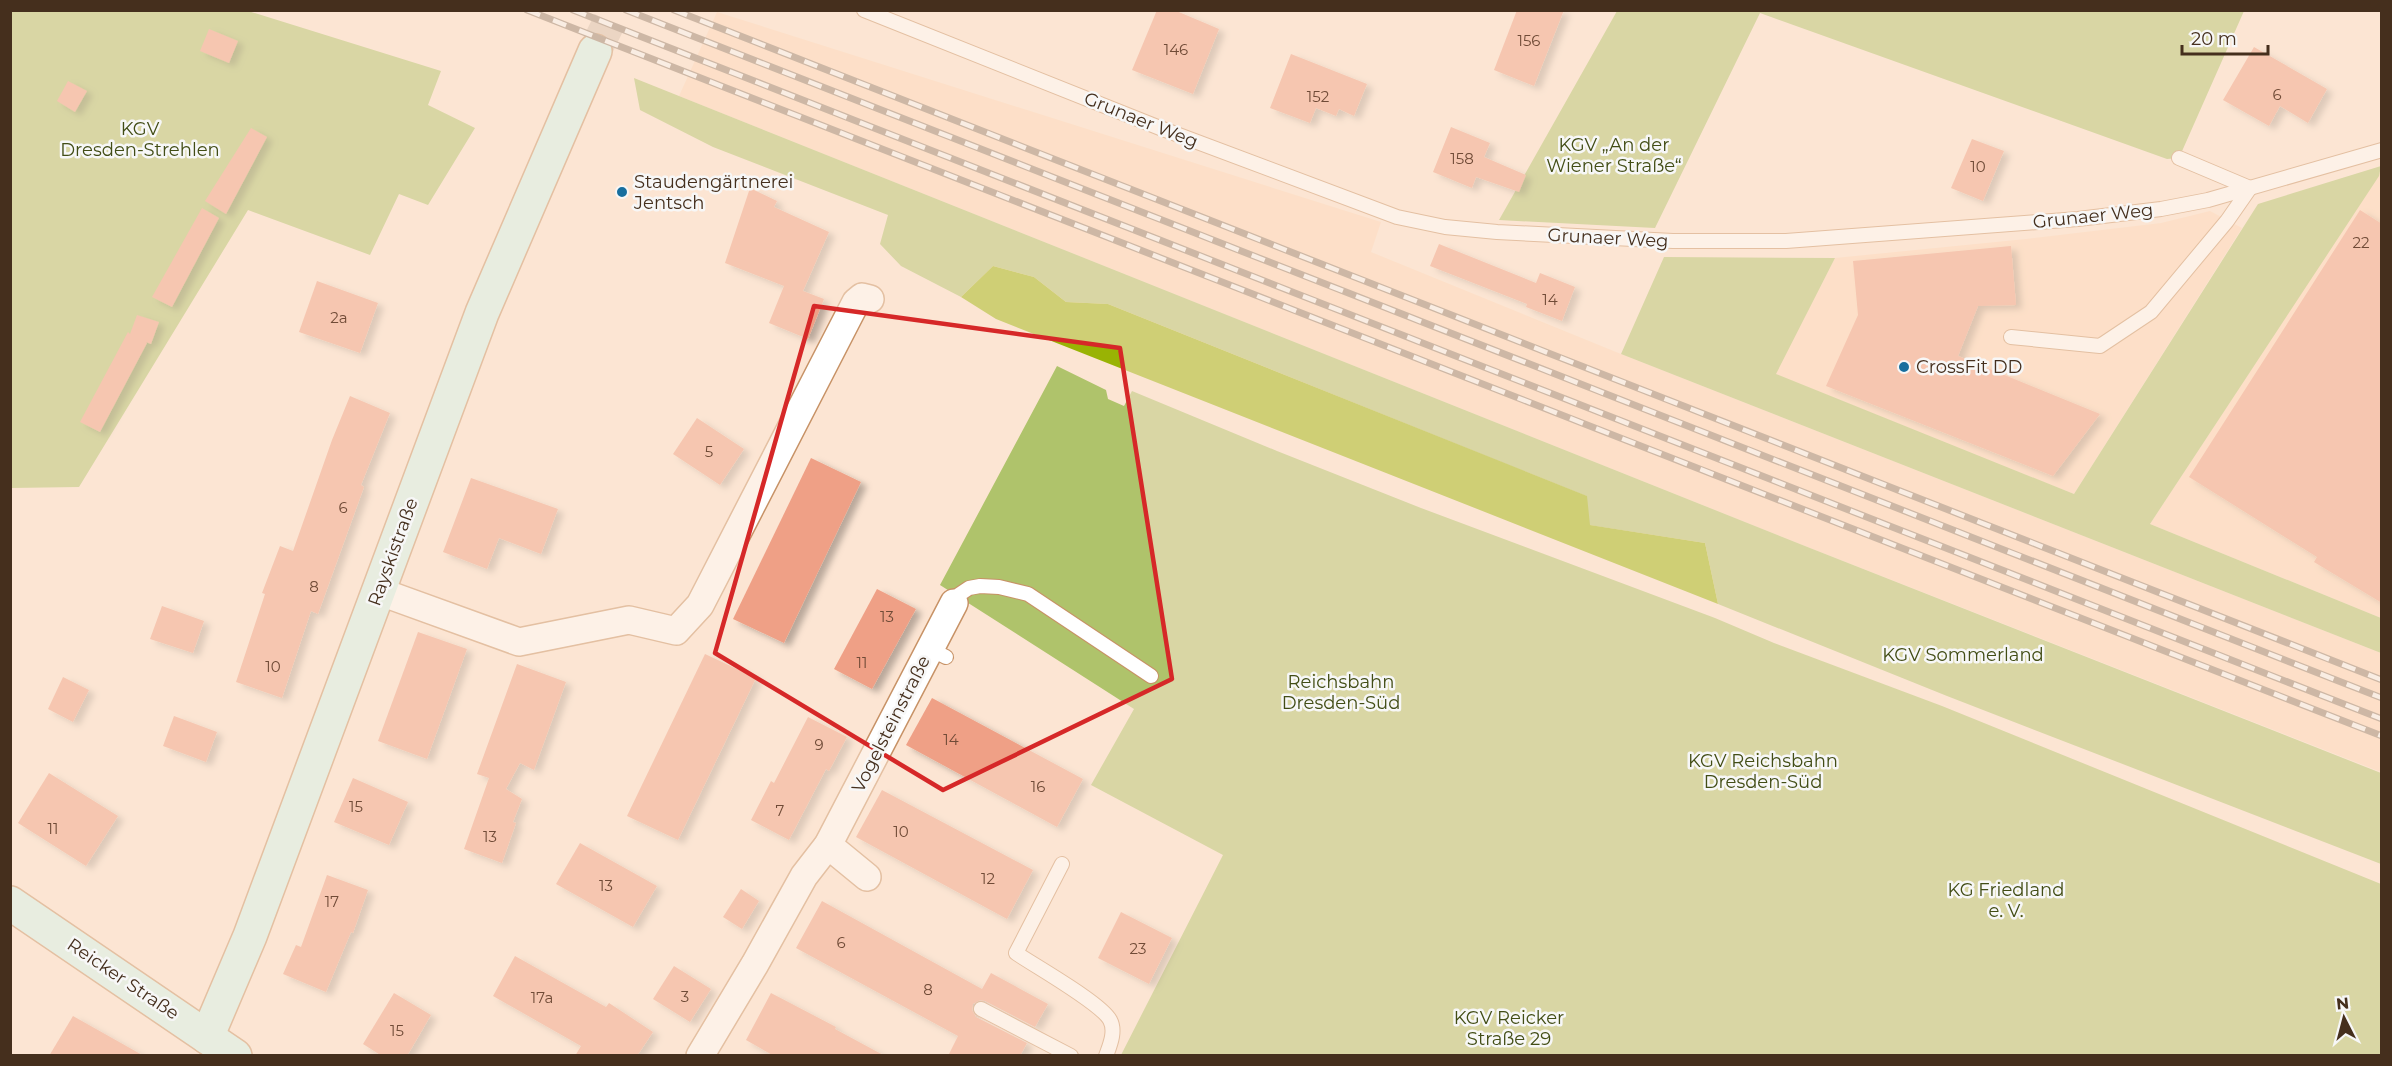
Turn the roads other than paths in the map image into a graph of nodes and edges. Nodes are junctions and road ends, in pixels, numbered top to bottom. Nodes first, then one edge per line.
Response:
1 (864, 10) edge
2 (595, 51) tunnel mouth
3 (2382, 150) edge
4 (2180, 158) dead end
5 (2250, 188) junction
6 (870, 299) dead end
7 (2012, 338) dead end
8 (378, 591) junction
9 (954, 603) joint
10 (1151, 676) dead end
11 (828, 845) junction
12 (1062, 864) dead end
13 (867, 877) dead end
14 (10, 903) edge
15 (981, 1009) dead end
16 (202, 1046) edge
17 (236, 1056) edge
18 (700, 1056) edge
19 (1071, 1056) edge
20 (1106, 1056) edge

1 - 5 lane, Grunaer Weg
2 - 8 street, Rayskistraße
3 - 5 lane, Grunaer Weg
4 - 5 lane
5 - 7 lane
6 - 8 street
8 - 16 street, Rayskistraße
9 - 10 lane
9 - 11 street, Vogelsteinstraße
11 - 13 street
11 - 18 street, Vogelsteinstraße
12 - 20 lane
14 - 16 street, Reicker Straße
15 - 19 lane
16 - 17 street, Reicker Straße

